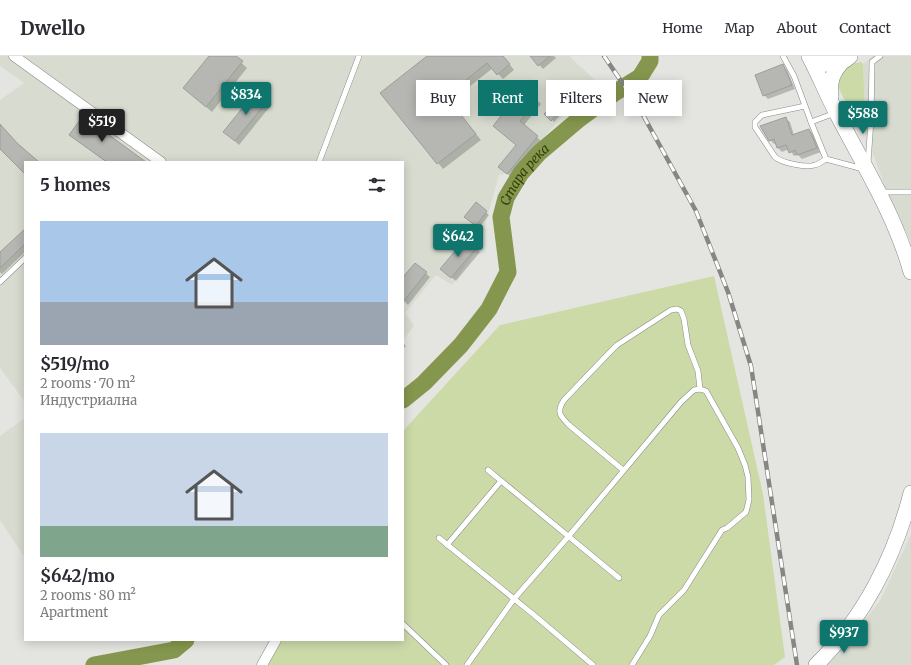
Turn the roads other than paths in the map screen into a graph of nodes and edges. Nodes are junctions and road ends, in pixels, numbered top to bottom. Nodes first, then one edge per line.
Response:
1 (14, 56) edge
2 (358, 56) edge
3 (783, 56) edge
4 (810, 56) edge
5 (880, 56) edge
6 (847, 58) edge
7 (805, 106) junction
8 (834, 107) junction
9 (811, 122) junction
10 (826, 159) junction
11 (160, 161) edge
12 (319, 161) edge
13 (867, 170) junction
14 (878, 192) junction
15 (911, 192) edge
16 (24, 259) edge
17 (911, 272) edge
18 (0, 282) edge
19 (700, 390) junction
20 (488, 470) dead end
21 (624, 470) junction
22 (500, 482) junction
23 (911, 493) edge
24 (568, 537) junction
25 (439, 538) dead end
26 (447, 545) junction
27 (620, 578) dead end
28 (514, 599) junction
29 (404, 625) edge
30 (275, 641) edge
31 (262, 665) edge
32 (446, 665) edge
33 (467, 665) edge
34 (594, 665) edge
35 (632, 665) edge
36 (816, 665) edge

1 - 11 street
2 - 12 lane
3 - 7 lane
4 - 6 main road
4 - 8 main road
5 - 13 lane
6 - 8 main road
7 - 9 lane
7 - 10 lane
8 - 9 lane
8 - 13 main road
9 - 10 lane
10 - 13 lane
13 - 14 main road
14 - 15 lane
14 - 17 main road
16 - 18 lane
19 - 21 lane
19 - 21 lane
19 - 35 lane
20 - 22 lane
21 - 24 lane
22 - 24 lane
22 - 26 lane
23 - 36 main road
24 - 27 lane
24 - 28 lane
25 - 26 lane
26 - 28 lane
28 - 33 lane
28 - 34 lane
29 - 32 lane
30 - 31 street

